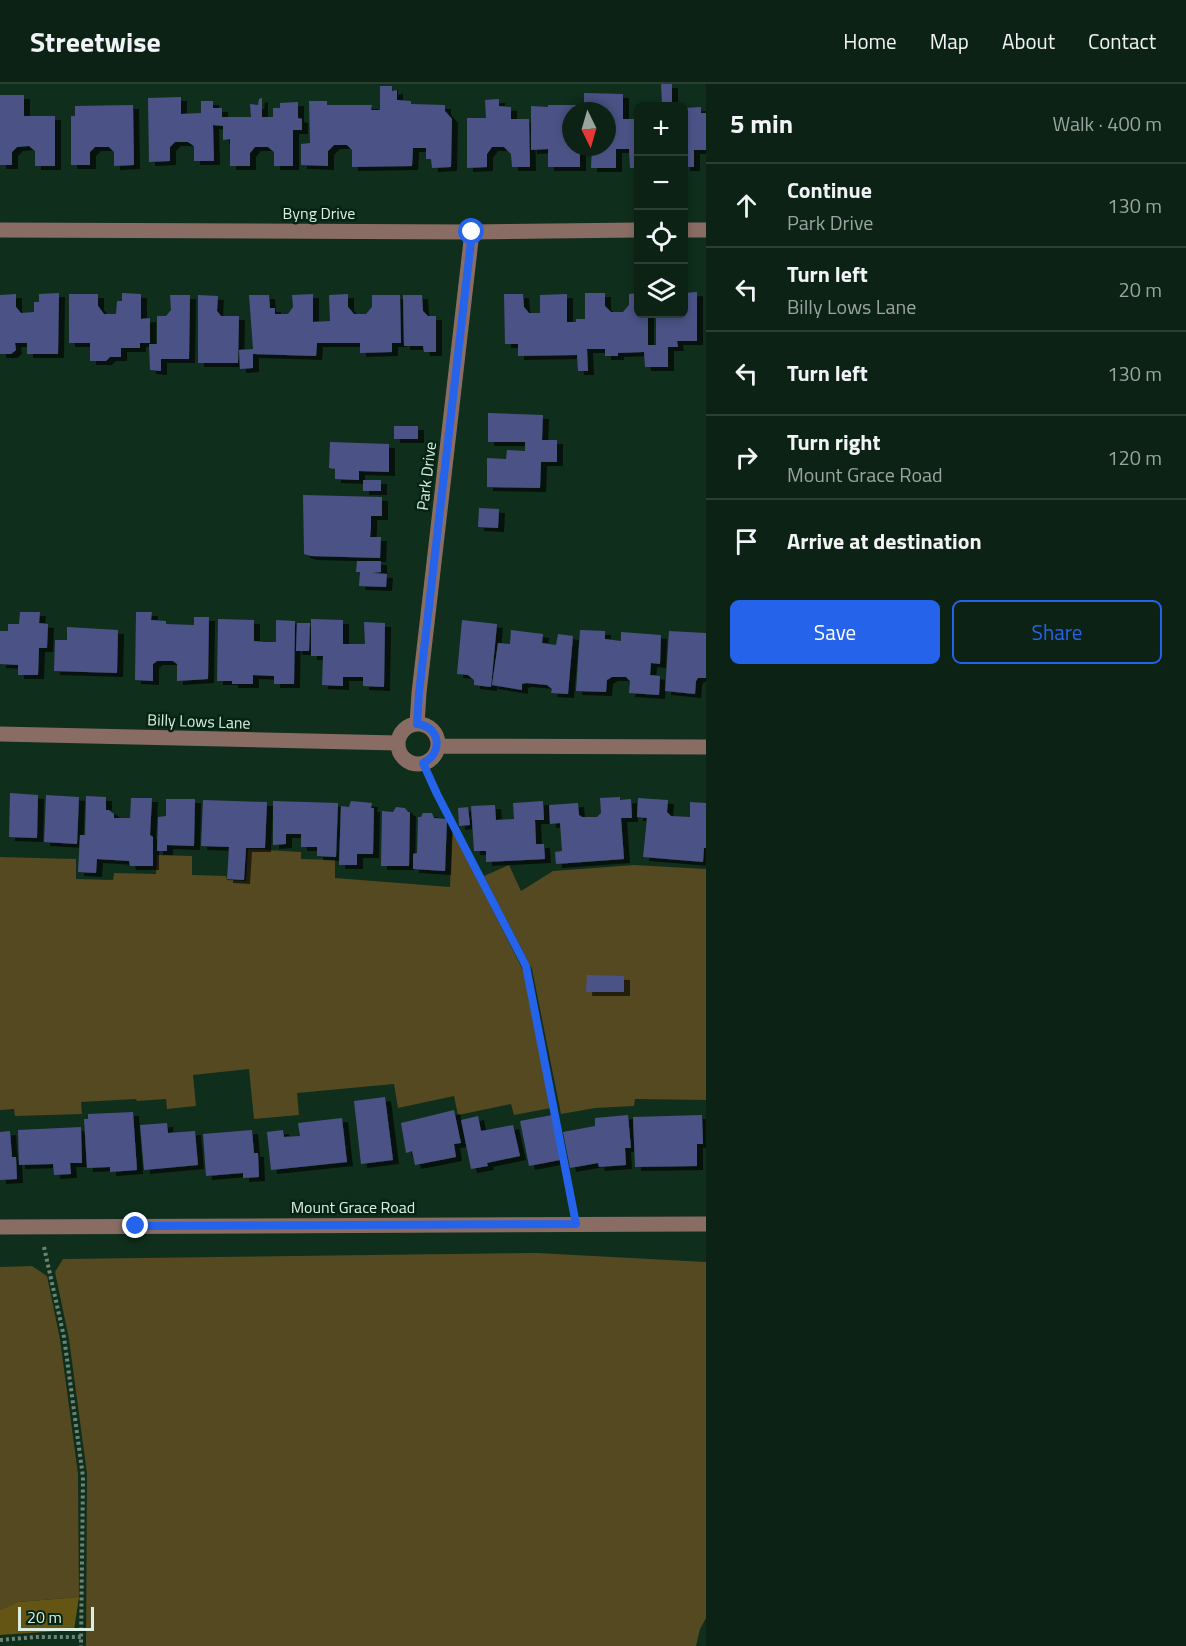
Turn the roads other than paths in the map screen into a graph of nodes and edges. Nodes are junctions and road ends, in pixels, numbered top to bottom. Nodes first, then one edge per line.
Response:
1 (0, 230) edge
2 (634, 230) edge
3 (688, 230) edge
4 (706, 230) edge
5 (472, 232) junction
6 (417, 724) junction
7 (0, 734) edge
8 (398, 743) junction
9 (438, 746) junction
10 (706, 747) edge
11 (706, 1224) edge
12 (0, 1227) edge

1 - 5 street, Byng Drive
2 - 5 street, Byng Drive
3 - 4 street
5 - 6 street, Park Drive
6 - 8 street
6 - 9 street
7 - 8 street, Billy Lows Lane
8 - 9 street
9 - 10 street
11 - 12 street, Mount Grace Road

